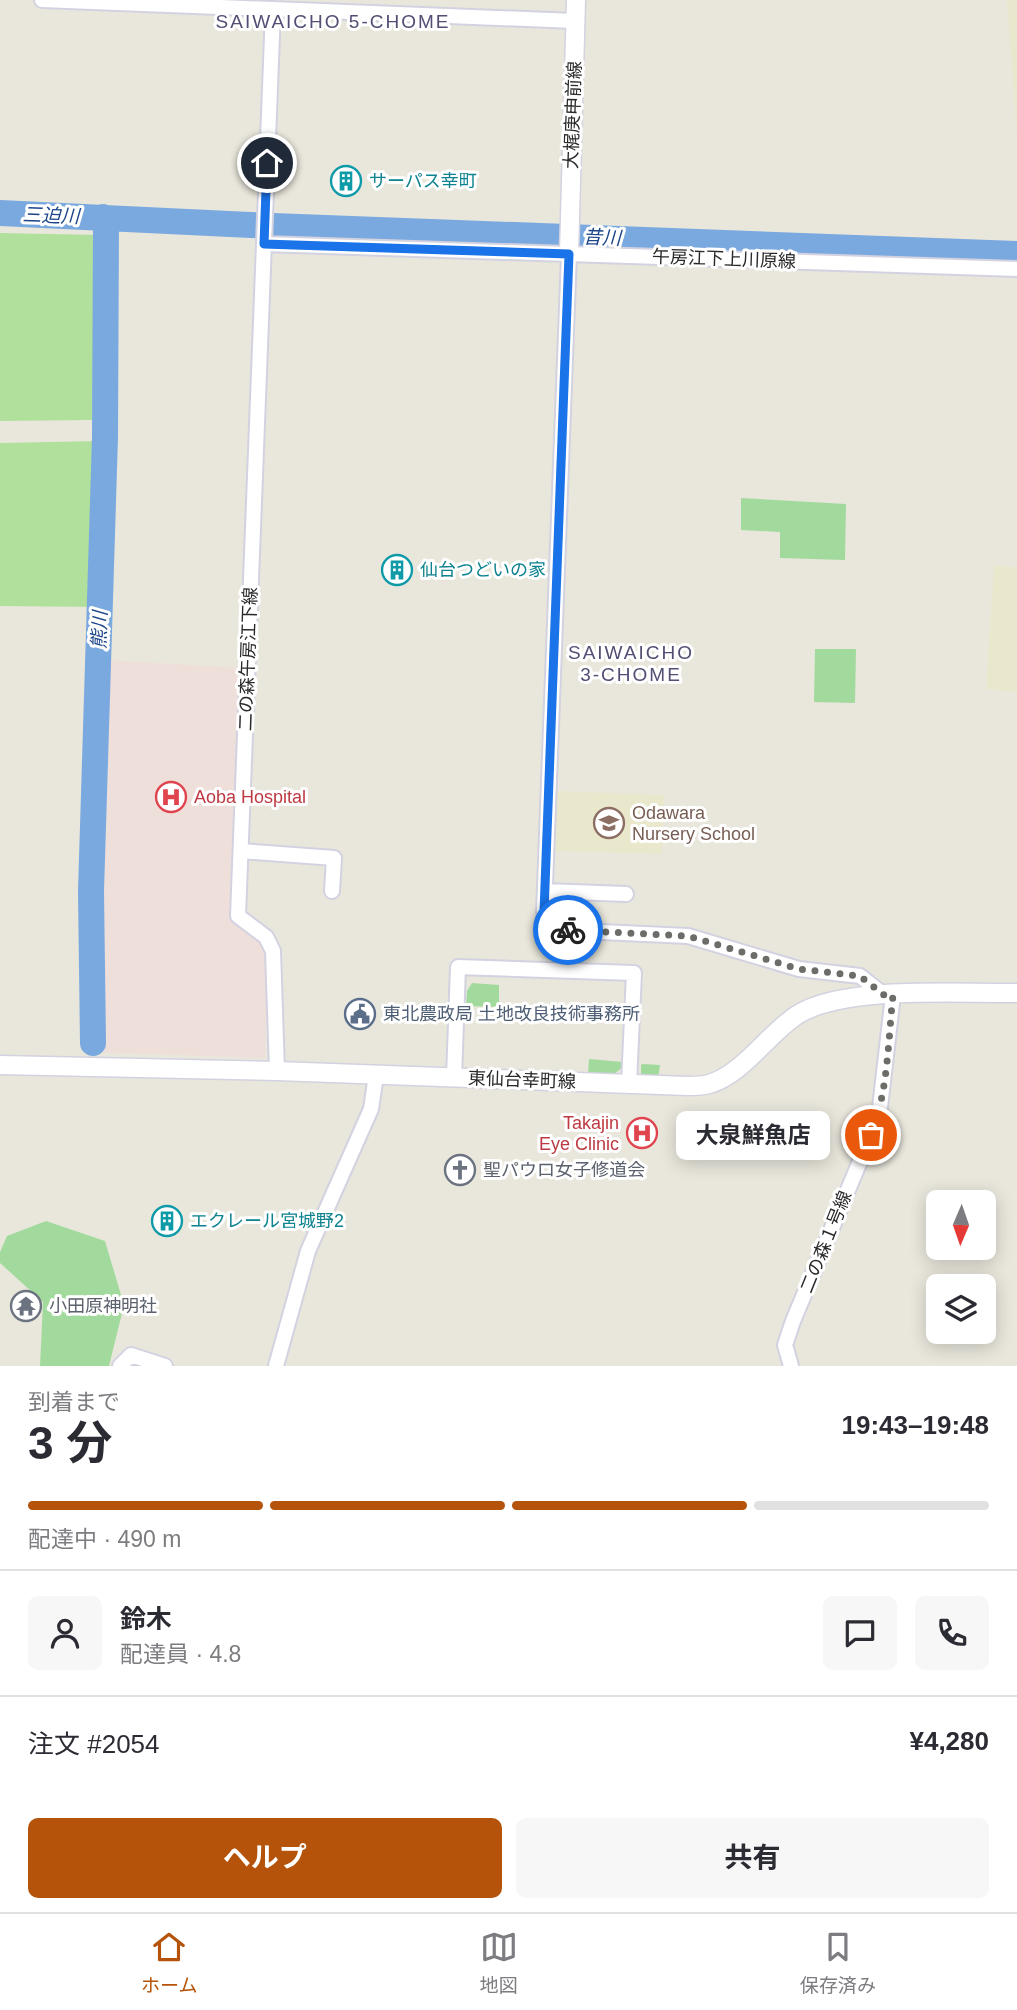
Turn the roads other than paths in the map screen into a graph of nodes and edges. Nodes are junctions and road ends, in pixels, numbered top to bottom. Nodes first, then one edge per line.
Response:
1 (42, 0) edge
2 (576, 0) edge
3 (272, 10) junction
4 (575, 21) junction
5 (264, 237) junction
6 (569, 242) junction
7 (1017, 269) edge
8 (241, 852) junction
9 (332, 891) dead end
10 (545, 891) junction
11 (625, 894) dead end
12 (1017, 993) edge
13 (888, 995) junction
14 (0, 1065) edge
15 (277, 1071) junction
16 (376, 1075) junction
17 (454, 1078) junction
18 (629, 1084) junction
19 (120, 1366) edge
20 (165, 1366) edge
21 (276, 1366) edge
22 (791, 1366) edge

1 - 3 street
2 - 4 street, 大梶庚申前線
3 - 4 street
3 - 5 street, 二の森午房江下線
4 - 6 street, 大梶庚申前線
5 - 6 street, 午房江下上川原線
5 - 8 street, 二の森午房江下線
6 - 7 street, 午房江下上川原線
6 - 10 street, 大梶庚申前線
8 - 9 street
8 - 15 street, 二の森午房江下線
10 - 11 street
10 - 13 street, 大梶庚申前線
12 - 13 street, 東仙台幸町線
13 - 18 street, 東仙台幸町線
13 - 22 street, 二の森１号線
14 - 15 street, 東仙台幸町線
15 - 16 street, 東仙台幸町線
16 - 17 street, 東仙台幸町線
16 - 21 street
17 - 18 street, 東仙台幸町線
17 - 18 street
19 - 20 street

